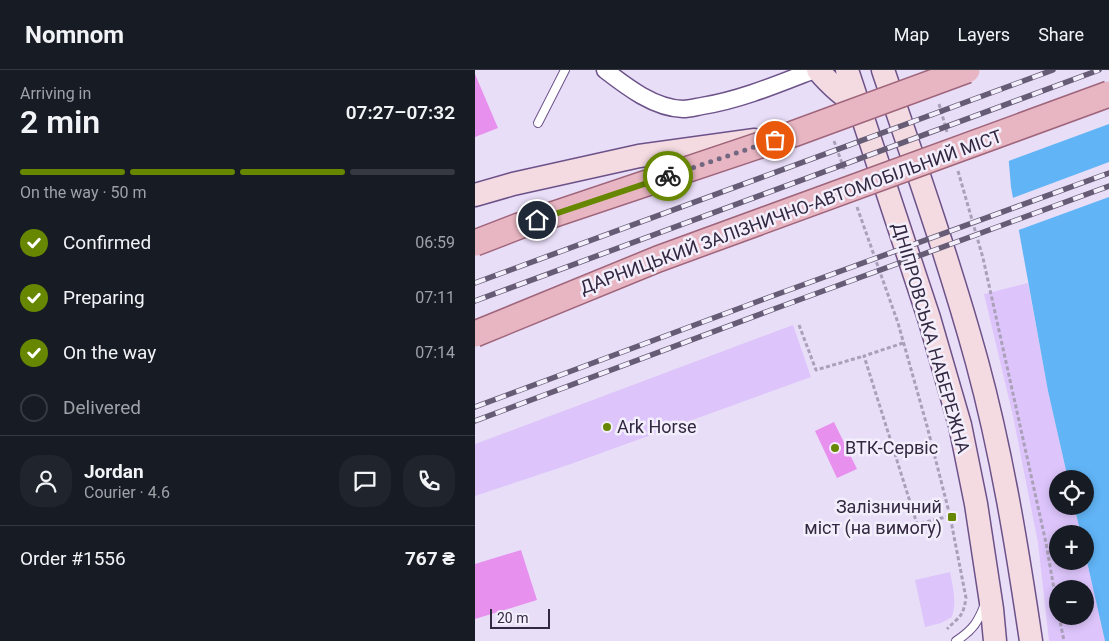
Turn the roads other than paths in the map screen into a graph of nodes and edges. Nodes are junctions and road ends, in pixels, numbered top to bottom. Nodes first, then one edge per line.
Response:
1 (565, 70) edge
2 (605, 70) edge
3 (816, 70) edge
4 (847, 70) edge
5 (883, 70) edge
6 (967, 70) edge
7 (1109, 94) edge
8 (858, 104) junction
9 (537, 123) dead end
10 (793, 134) junction
11 (475, 195) edge
12 (475, 244) edge
13 (475, 334) edge
14 (989, 593) junction
15 (956, 641) edge
16 (995, 641) edge
17 (1031, 641) edge

1 - 9 lane
2 - 3 street
3 - 8 main road
4 - 8 main road, ДНІПРОВСЬКА НАБЕРЕЖНА
5 - 17 main road, ДНІПРОВСЬКА НАБЕРЕЖНА
6 - 10 main road, bridge
7 - 13 main road, ДАРНИЦЬКИЙ ЗАЛІЗНИЧНО-АВТОМОБІЛЬНИЙ МІСТ, bridge
8 - 14 main road, ДНІПРОВСЬКА НАБЕРЕЖНА
10 - 11 main road, bridge
10 - 12 main road, bridge
14 - 15 lane
14 - 16 main road, ДНІПРОВСЬКА НАБЕРЕЖНА

